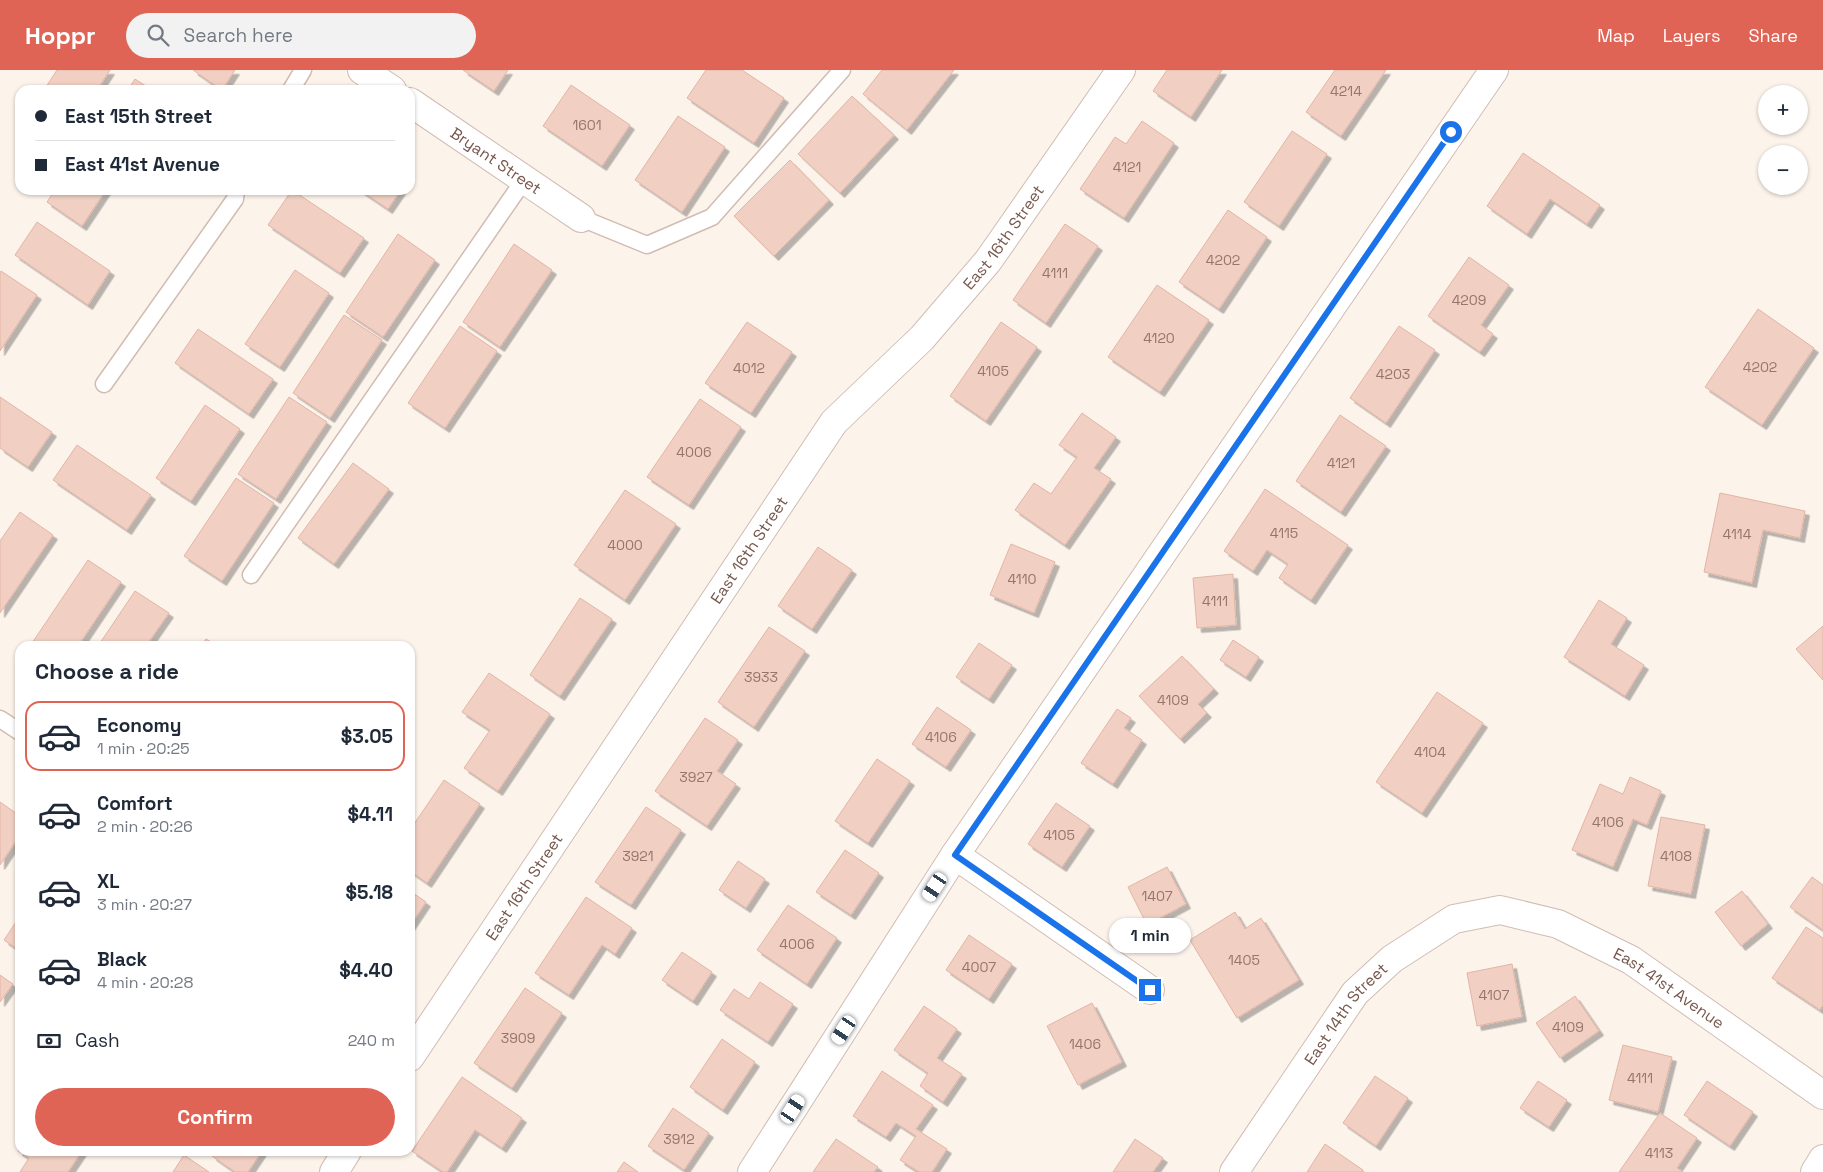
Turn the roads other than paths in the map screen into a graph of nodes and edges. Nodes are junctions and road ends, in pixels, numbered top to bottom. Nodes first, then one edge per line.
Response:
1 (303, 70) edge
2 (362, 70) edge
3 (842, 70) edge
4 (1121, 70) edge
5 (1494, 70) edge
6 (294, 85) edge
7 (384, 85) edge
8 (415, 105) edge
9 (524, 180) junction
10 (235, 195) edge
11 (580, 218) joint
12 (104, 384) dead end
13 (251, 574) dead end
14 (0, 719) edge
15 (15, 729) edge
16 (955, 855) junction
17 (1500, 910) joint
18 (1150, 990) dead end
19 (415, 1050) edge
20 (1823, 1094) edge
21 (344, 1156) edge
22 (1823, 1160) edge
23 (334, 1172) edge
24 (752, 1172) edge
25 (1234, 1172) edge
26 (1814, 1172) edge

1 - 6 lane
2 - 7 street
3 - 11 lane
4 - 19 street, East 16th Street
5 - 16 street
8 - 9 street, Bryant Street
9 - 11 street, Bryant Street
9 - 13 lane
10 - 12 lane
14 - 15 lane
16 - 18 street
16 - 24 street
17 - 20 street, East 41st Avenue
17 - 25 street, East 14th Street
21 - 23 street
22 - 26 street

